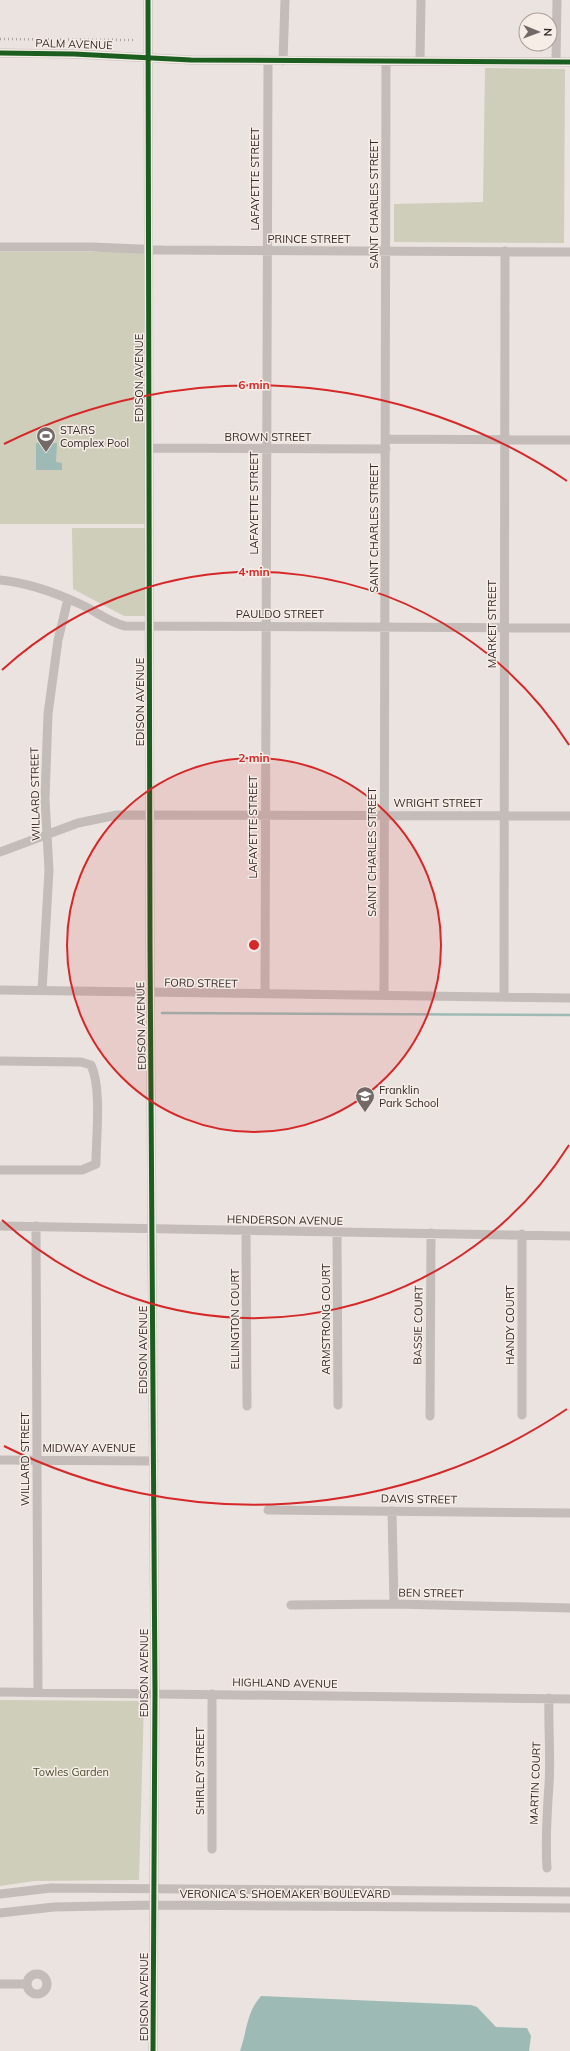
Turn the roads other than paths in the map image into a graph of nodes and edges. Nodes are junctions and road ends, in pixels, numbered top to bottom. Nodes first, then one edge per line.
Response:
1 (148, 0) edge
2 (285, 0) edge
3 (421, 0) edge
4 (557, 0) edge
5 (0, 53) edge
6 (147, 57) junction
7 (268, 61) junction
8 (283, 61) junction
9 (386, 61) junction
10 (420, 61) junction
11 (556, 62) junction
12 (570, 62) edge
13 (0, 247) edge
14 (149, 249) junction
15 (266, 251) junction
16 (386, 251) junction
17 (505, 251) junction
18 (570, 252) edge
19 (386, 439) junction
20 (505, 440) junction
21 (570, 440) edge
22 (150, 448) junction
23 (266, 449) junction
24 (386, 449) junction
25 (0, 580) edge
26 (68, 599) junction
27 (150, 625) junction
28 (266, 626) junction
29 (385, 627) junction
30 (503, 627) junction
31 (570, 628) edge
32 (150, 815) junction
33 (265, 815) junction
34 (385, 815) junction
35 (504, 815) junction
36 (570, 816) edge
37 (47, 835) junction
38 (0, 852) edge
39 (0, 990) edge
40 (42, 991) junction
41 (151, 992) junction
42 (265, 994) junction
43 (384, 995) junction
44 (504, 997) junction
45 (570, 998) edge
46 (0, 1061) edge
47 (0, 1170) edge
48 (0, 1226) edge
49 (36, 1226) junction
50 (152, 1228) junction
51 (246, 1231) junction
52 (337, 1232) junction
53 (431, 1233) junction
54 (522, 1234) junction
55 (570, 1236) edge
56 (338, 1405) dead end
57 (248, 1406) dead end
58 (522, 1415) dead end
59 (430, 1416) dead end
60 (0, 1460) edge
61 (37, 1460) junction
62 (154, 1461) junction
63 (268, 1510) dead end
64 (392, 1511) junction
65 (570, 1513) edge
66 (394, 1604) junction
67 (291, 1605) dead end
68 (570, 1608) edge
69 (0, 1692) edge
70 (38, 1692) junction
71 (155, 1693) junction
72 (212, 1694) junction
73 (549, 1698) junction
74 (570, 1699) edge
75 (212, 1849) dead end
76 (547, 1868) dead end
77 (154, 1890) junction
78 (570, 1892) edge
79 (0, 1894) edge
80 (154, 1905) junction
81 (570, 1908) edge
82 (0, 1912) edge
83 (0, 1984) edge
84 (27, 1984) dead end
85 (153, 2051) edge

1 - 6 street, EDISON AVENUE
2 - 8 street
3 - 10 street
4 - 11 street
5 - 6 street, PALM AVENUE
6 - 7 street, PALM AVENUE
6 - 14 street, EDISON AVENUE
7 - 8 street, PALM AVENUE
7 - 15 street, LAFAYETTE STREET
8 - 9 street, PALM AVENUE
9 - 10 street, PALM AVENUE
9 - 16 street, SAINT CHARLES STREET
10 - 11 street, PALM AVENUE
11 - 12 street, PALM AVENUE
13 - 14 street, PRINCE STREET
14 - 15 street, PRINCE STREET
14 - 22 street, EDISON AVENUE
15 - 16 street, PRINCE STREET
15 - 23 street, LAFAYETTE STREET
16 - 17 street, PRINCE STREET
16 - 19 street, SAINT CHARLES STREET
17 - 18 street, PRINCE STREET
17 - 20 street, MARKET STREET
19 - 20 street
19 - 24 street, SAINT CHARLES STREET
20 - 21 street
20 - 30 street, MARKET STREET
22 - 23 street, BROWN STREET
22 - 27 street, EDISON AVENUE
23 - 24 street, BROWN STREET
23 - 28 street, LAFAYETTE STREET
24 - 29 street, SAINT CHARLES STREET
25 - 26 street, PAULDO STREET
26 - 27 street, PAULDO STREET
26 - 37 street, WILLARD STREET
27 - 28 street, PAULDO STREET
27 - 32 street, EDISON AVENUE
28 - 29 street, PAULDO STREET
28 - 33 street, LAFAYETTE STREET
29 - 30 street, PAULDO STREET
29 - 34 street, SAINT CHARLES STREET
30 - 31 street, PAULDO STREET
30 - 35 street, MARKET STREET
32 - 33 street, WRIGHT STREET
32 - 37 street, WRIGHT STREET
32 - 41 street, EDISON AVENUE
33 - 34 street, WRIGHT STREET
33 - 42 street, LAFAYETTE STREET
34 - 35 street, WRIGHT STREET
34 - 43 street, SAINT CHARLES STREET
35 - 36 street, WRIGHT STREET
35 - 44 street, MARKET STREET
37 - 38 street, WRIGHT STREET
37 - 40 street, WILLARD STREET
39 - 40 street, FORD STREET
40 - 41 street, FORD STREET
41 - 42 street, FORD STREET
41 - 50 street, EDISON AVENUE
42 - 43 street, FORD STREET
43 - 44 street, FORD STREET
44 - 45 street, FORD STREET
46 - 47 street
48 - 49 street, HENDERSON AVENUE
49 - 50 street, HENDERSON AVENUE
49 - 61 street, WILLARD STREET
50 - 51 street, HENDERSON AVENUE
50 - 62 street, EDISON AVENUE
51 - 52 street, HENDERSON AVENUE
51 - 57 street, ELLINGTON COURT
52 - 53 street, HENDERSON AVENUE
52 - 56 street, ARMSTRONG COURT
53 - 54 street, HENDERSON AVENUE
53 - 59 street, BASSIE COURT
54 - 55 street, HENDERSON AVENUE
54 - 58 street, HANDY COURT
60 - 61 street, MIDWAY AVENUE
61 - 62 street, MIDWAY AVENUE
61 - 70 street, WILLARD STREET
62 - 71 street, EDISON AVENUE
63 - 64 street, DAVIS STREET
64 - 65 street, DAVIS STREET
64 - 66 street
66 - 67 street, BEN STREET
66 - 68 street, BEN STREET
69 - 70 street, HIGHLAND AVENUE
70 - 71 street, HIGHLAND AVENUE
71 - 72 street, HIGHLAND AVENUE
71 - 77 street, EDISON AVENUE
72 - 73 street, HIGHLAND AVENUE
72 - 75 street, SHIRLEY STREET
73 - 74 street, HIGHLAND AVENUE
73 - 76 street, MARTIN COURT
77 - 78 street, VERONICA S. SHOEMAKER BOULEVARD
77 - 79 street, VERONICA S. SHOEMAKER BOULEVARD
77 - 80 street, EDISON AVENUE
80 - 81 street, VERONICA S. SHOEMAKER BOULEVARD
80 - 82 street, VERONICA S. SHOEMAKER BOULEVARD
80 - 85 street, EDISON AVENUE
83 - 84 street

